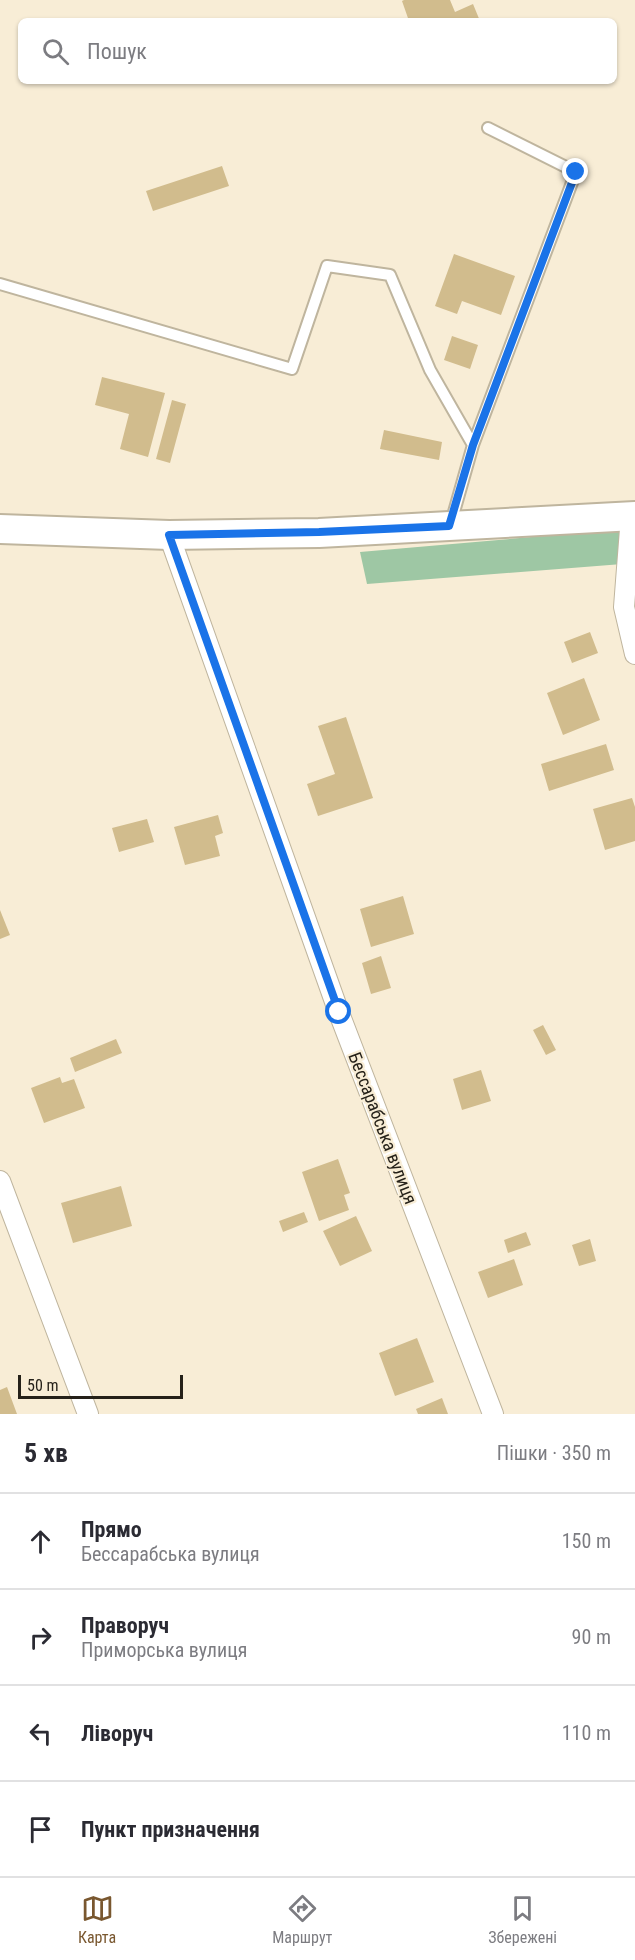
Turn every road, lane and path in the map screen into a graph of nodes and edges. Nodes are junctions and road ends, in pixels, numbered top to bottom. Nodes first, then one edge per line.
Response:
1 (488, 128) dead end
2 (0, 284) edge
3 (473, 445) junction
4 (633, 516) edge
5 (449, 526) junction
6 (0, 529) edge
7 (169, 535) junction
8 (635, 654) edge
9 (0, 1181) edge
10 (88, 1414) edge
11 (493, 1414) edge

1 - 3 lane
2 - 3 lane
3 - 5 lane
4 - 5 street
4 - 8 street
5 - 7 street
6 - 7 street
7 - 11 street, Бессарабська вулиця
9 - 10 street

